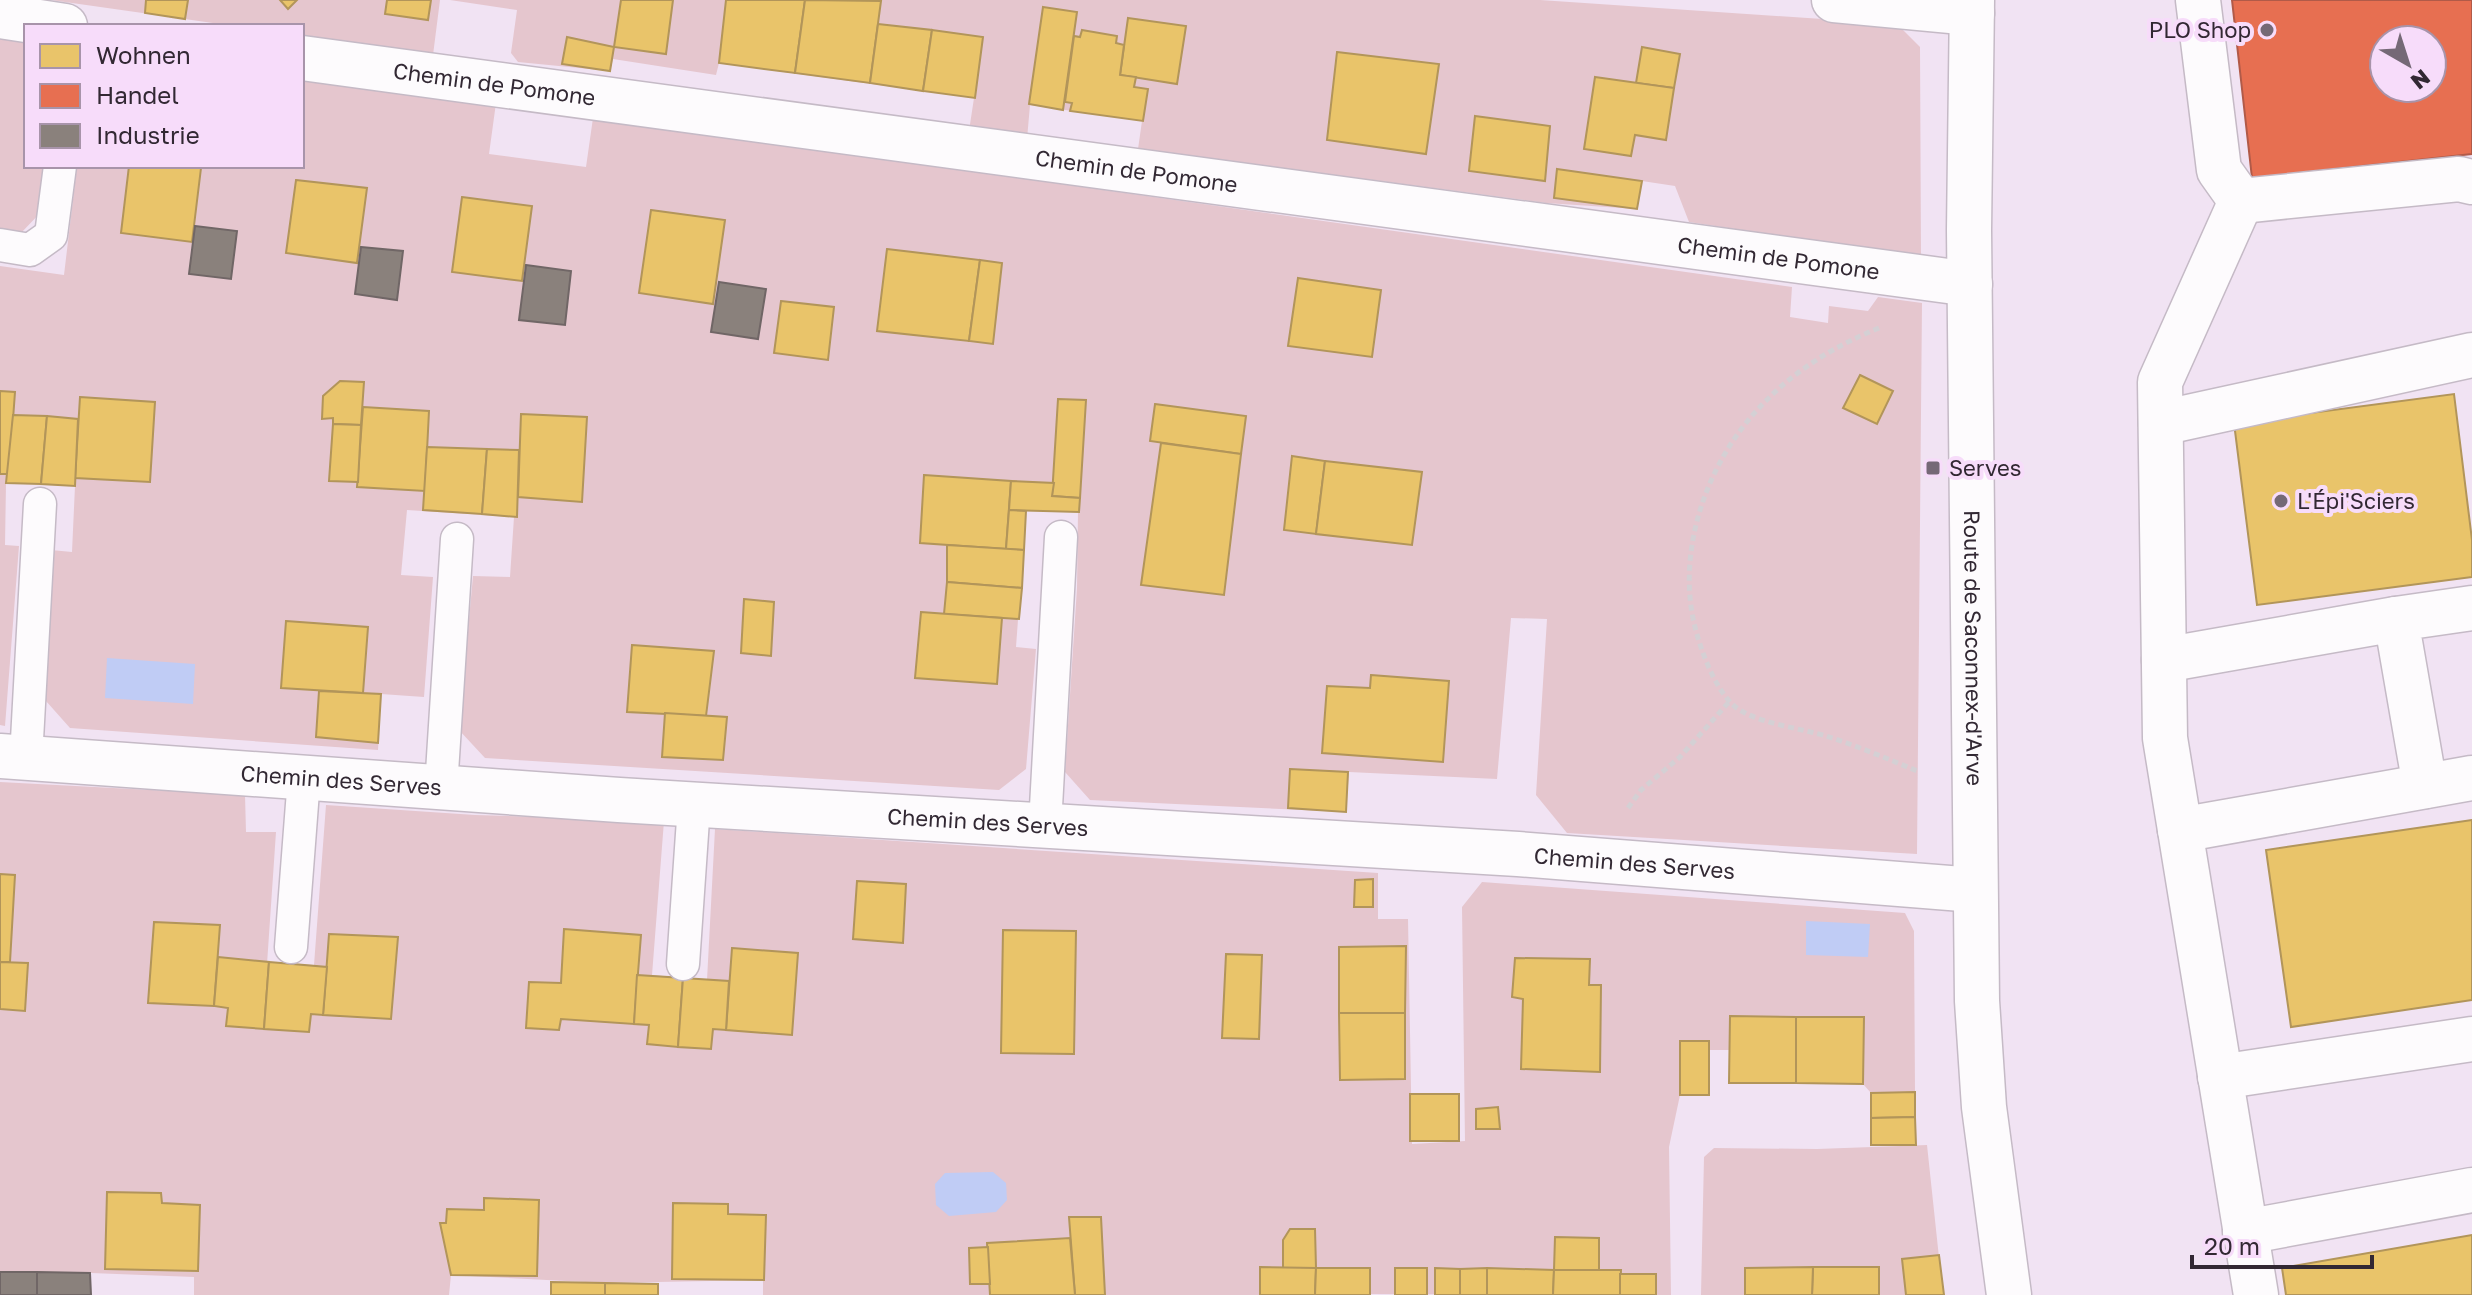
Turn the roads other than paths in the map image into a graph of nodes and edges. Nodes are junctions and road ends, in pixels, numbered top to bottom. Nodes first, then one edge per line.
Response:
1 (1834, 0) edge
2 (2198, 0) edge
3 (1972, 6) edge
4 (0, 16) edge
5 (52, 24) edge
6 (304, 58) edge
7 (60, 168) edge
8 (2472, 182) edge
9 (2241, 201) junction
10 (0, 245) edge
11 (1970, 284) junction
12 (2472, 355) edge
13 (2161, 423) junction
14 (40, 504) dead end
15 (1061, 537) dead end
16 (457, 539) dead end
17 (2472, 608) edge
18 (2396, 619) junction
19 (2164, 660) junction
20 (13, 757) edge
21 (304, 778) junction
22 (2472, 778) edge
23 (2425, 786) junction
24 (441, 788) junction
25 (694, 805) junction
26 (1045, 825) junction
27 (2180, 830) junction
28 (1975, 890) junction
29 (291, 947) dead end
30 (683, 964) dead end
31 (2472, 1039) edge
32 (2220, 1077) junction
33 (2472, 1190) edge
34 (2245, 1232) junction
35 (2009, 1295) edge
36 (2256, 1295) edge

1 - 3 street
2 - 9 street
3 - 11 street, Route de Saconnex-d'Arve
4 - 5 street
6 - 11 street, Chemin de Pomone
7 - 10 lane
8 - 9 street
9 - 13 street
11 - 28 street, Route de Saconnex-d'Arve
12 - 13 street
13 - 19 street
14 - 20 lane
15 - 26 lane
16 - 24 lane
17 - 18 street
18 - 19 street
18 - 23 street
19 - 27 street
20 - 21 street, Chemin des Serves
21 - 24 street, Chemin des Serves
21 - 29 lane
22 - 23 street
23 - 27 street
24 - 25 street, Chemin des Serves
25 - 26 street, Chemin des Serves
25 - 30 lane
26 - 28 street, Chemin des Serves
27 - 32 street
28 - 35 street, Route de Saconnex-d'Arve
31 - 32 street
32 - 34 street
33 - 34 street
34 - 36 street

